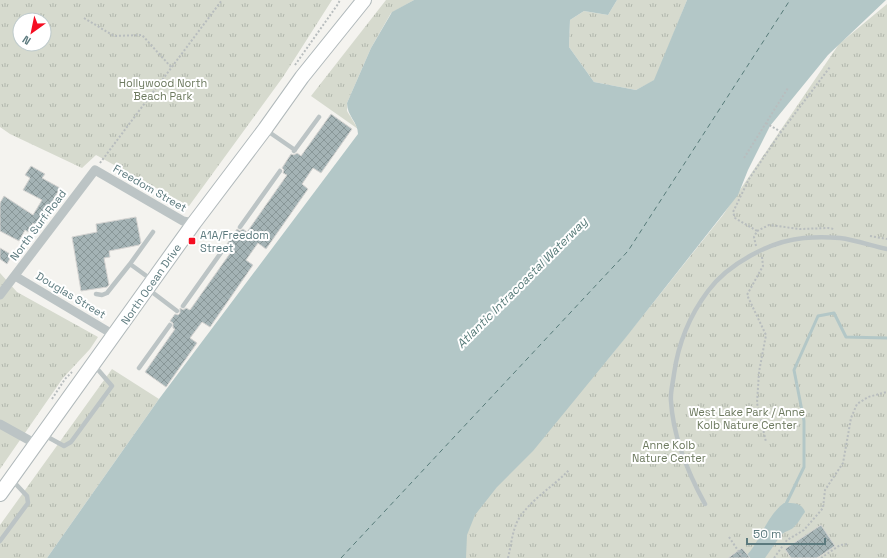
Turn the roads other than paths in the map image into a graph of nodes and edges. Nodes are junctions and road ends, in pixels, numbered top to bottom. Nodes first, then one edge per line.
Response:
1 (364, 0) edge
2 (319, 118) dead end
3 (265, 130) junction
4 (95, 170) joint
5 (280, 171) dead end
6 (194, 223) junction
7 (240, 227) dead end
8 (153, 232) dead end
9 (225, 248) dead end
10 (887, 249) edge
11 (130, 264) junction
12 (15, 276) junction
13 (150, 285) junction
14 (96, 294) dead end
15 (0, 295) edge
16 (183, 306) dead end
17 (177, 311) dead end
18 (170, 325) dead end
19 (114, 335) junction
20 (94, 364) junction
21 (138, 368) dead end
22 (0, 424) edge
23 (39, 439) junction
24 (11, 479) junction
25 (0, 494) edge
26 (705, 504) dead end
27 (0, 541) edge

1 - 3 main road, North Ocean Drive
2 - 3 lane
3 - 6 main road, North Ocean Drive
4 - 6 street, Freedom Street
4 - 12 street, North Surf Road
5 - 7 lane
6 - 13 main road, North Ocean Drive
8 - 11 lane
9 - 16 lane
10 - 26 lane
11 - 13 lane
11 - 14 lane
12 - 15 street, North Surf Road
12 - 19 street, Douglas Street
13 - 17 lane
13 - 19 main road, North Ocean Drive
18 - 21 lane
19 - 20 main road, North Ocean Drive
20 - 23 main road, North Ocean Drive
20 - 23 lane
22 - 23 street
23 - 24 main road, North Ocean Drive
24 - 25 main road, North Ocean Drive
24 - 27 lane

